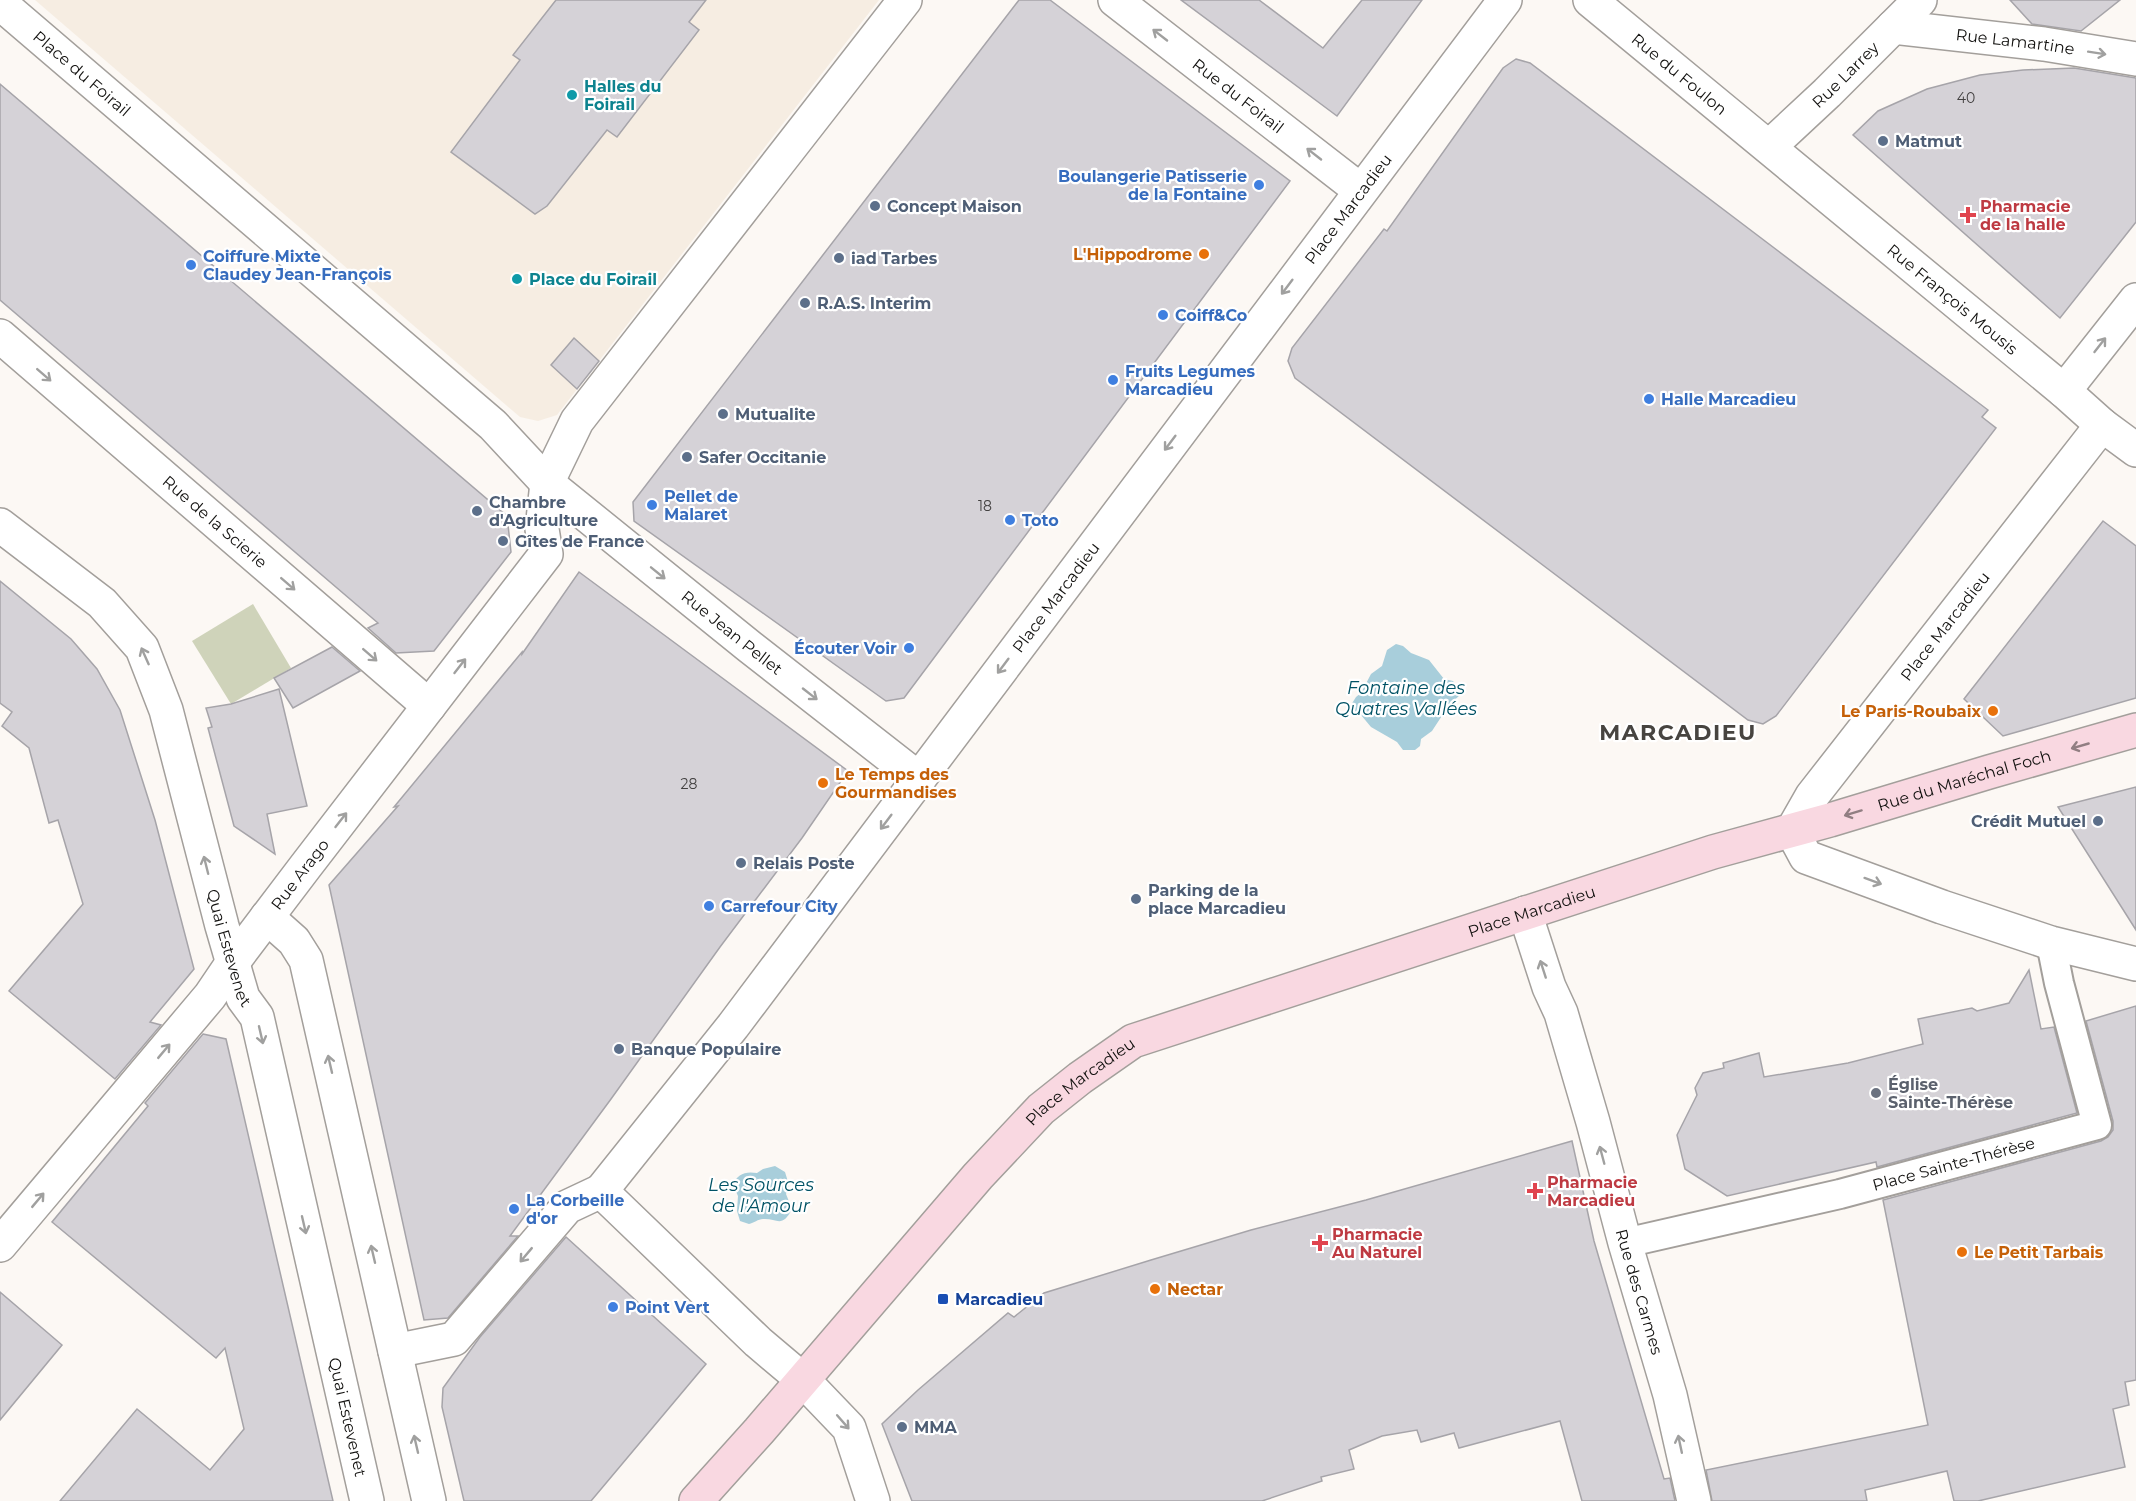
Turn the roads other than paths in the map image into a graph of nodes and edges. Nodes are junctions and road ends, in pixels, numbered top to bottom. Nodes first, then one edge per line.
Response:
1 (905, 0) edge
2 (1115, 0) edge
3 (1505, 0) edge
4 (1590, 0) edge
5 (1920, 0) edge
6 (0, 3) edge
7 (1893, 27) junction
8 (2136, 59) edge
9 (1769, 147) junction
10 (1360, 190) junction
11 (2136, 300) edge
12 (0, 336) edge
13 (2064, 390) junction
14 (2102, 425) junction
15 (2136, 450) edge
16 (547, 483) junction
17 (0, 525) edge
18 (429, 706) junction
19 (2136, 730) edge
20 (919, 779) junction
21 (1792, 831) junction
22 (1525, 914) junction
23 (267, 917) junction
24 (2051, 944) junction
25 (233, 962) junction
26 (2136, 964) edge
27 (601, 1191) junction
28 (1625, 1243) junction
29 (0, 1245) edge
30 (395, 1351) junction
31 (803, 1380) junction
32 (367, 1501) edge
33 (429, 1501) edge
34 (696, 1501) edge
35 (873, 1501) edge
36 (1694, 1501) edge

1 - 16 street
10 -> 2 street, Rue du Foirail
3 - 10 street, Place Marcadieu
4 - 9 street, Rue du Foulon
5 - 7 street, Rue Larrey
6 - 16 street, Place du Foirail
7 -> 8 street, Rue Lamartine
7 - 9 street, Rue Larrey
9 - 13 street, Rue François Mousis
10 -> 20 street, Place Marcadieu
13 -> 11 street
12 -> 18 street, Rue de la Scierie
13 - 14 street, Rue François Mousis
14 - 15 street, Rue François Mousis
14 - 21 street, Place Marcadieu
18 -> 16 street, Rue Arago
16 -> 20 street, Rue Jean Pellet
25 -> 17 street, Quai Estevenet
23 -> 18 street, Rue Arago
19 -> 21 main road, Rue du Maréchal Foch
20 -> 27 street, Place Marcadieu
21 - 22 main road, Place Marcadieu
21 -> 24 street
28 -> 22 street, Rue des Carmes
22 - 31 main road, Place Marcadieu
23 - 25 street, Rue Arago
30 -> 23 street
24 - 26 street
24 - 28 street, Place Sainte-Thérèse
29 -> 25 street, Rue Arago
25 -> 32 street, Quai Estevenet
27 -> 30 street, Place Marcadieu
27 - 31 street
36 -> 28 street, Rue des Carmes
33 -> 30 street
31 - 34 main road, Place Marcadieu
31 -> 35 street

